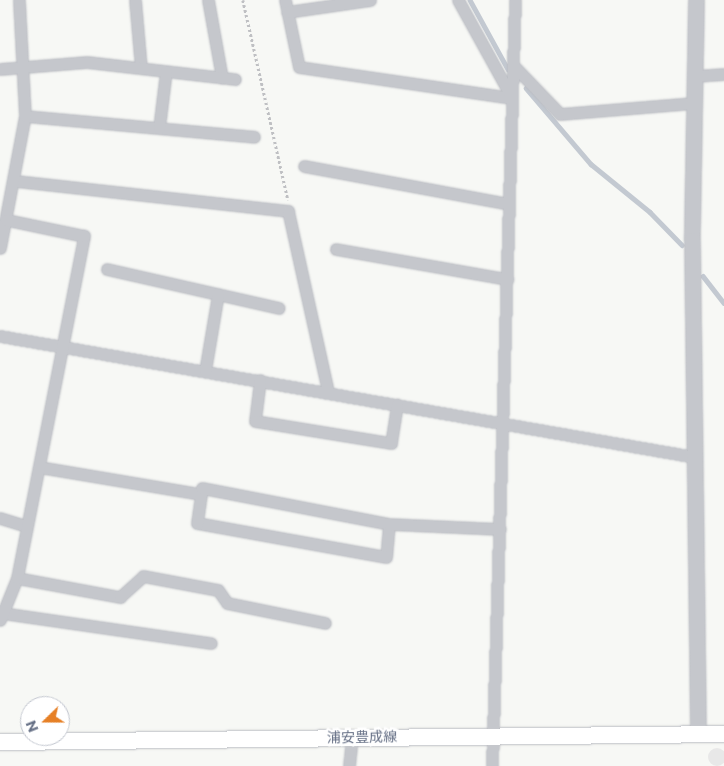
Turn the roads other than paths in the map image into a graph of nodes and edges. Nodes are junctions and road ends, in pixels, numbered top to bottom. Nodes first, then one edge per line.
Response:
1 (18, 0) edge
2 (135, 0) edge
3 (208, 0) edge
4 (285, 0) edge
5 (370, 0) edge
6 (458, 0) edge
7 (515, 0) edge
8 (696, 0) edge
9 (287, 12) junction
10 (23, 64) junction
11 (513, 65) junction
12 (141, 68) junction
13 (0, 69) edge
14 (166, 71) junction
15 (724, 74) edge
16 (695, 76) junction
17 (222, 78) junction
18 (235, 79) dead end
19 (512, 98) junction
20 (694, 103) junction
21 (25, 116) junction
22 (159, 128) junction
23 (254, 137) dead end
24 (304, 166) dead end
25 (16, 180) junction
26 (509, 204) junction
27 (7, 220) junction
28 (0, 248) edge
29 (336, 250) dead end
30 (106, 270) dead end
31 (507, 279) junction
32 (218, 294) junction
33 (279, 308) dead end
34 (0, 336) edge
35 (59, 346) junction
36 (205, 371) junction
37 (260, 380) junction
38 (328, 392) junction
39 (397, 404) junction
40 (504, 423) junction
41 (695, 457) junction
42 (38, 467) junction
43 (201, 494) junction
44 (0, 518) edge
45 (389, 524) junction
46 (27, 526) junction
47 (500, 529) junction
48 (17, 578) junction
49 (1, 617) edge
50 (325, 623) dead end
51 (211, 642) dead end
52 (698, 734) junction
53 (724, 734) edge
54 (493, 736) junction
55 (352, 737) junction
56 (0, 742) edge
57 (350, 766) edge
58 (492, 766) edge

1 - 10 street
2 - 12 street
3 - 17 street
4 - 9 street
5 - 9 street
6 - 19 street
7 - 11 street
8 - 16 street
9 - 19 street
10 - 12 street
10 - 13 street
10 - 21 street
11 - 19 street
11 - 20 street
12 - 14 street
14 - 17 street
14 - 22 street
15 - 16 street
16 - 20 street
17 - 18 street
19 - 26 street
20 - 41 street
21 - 22 street
21 - 25 street
22 - 23 street
24 - 26 street
25 - 27 street
25 - 38 street
26 - 31 street
27 - 28 street
27 - 35 street
29 - 31 street
30 - 32 street
31 - 40 street
32 - 33 street
32 - 36 street
34 - 35 street
35 - 36 street
35 - 42 street
36 - 37 street
37 - 38 street
37 - 39 street
38 - 39 street
39 - 40 street
40 - 41 street
40 - 47 street
41 - 52 street
42 - 43 street
42 - 46 street
43 - 45 street
43 - 45 street
44 - 46 street
45 - 47 street
46 - 48 street
47 - 54 street
48 - 49 street
48 - 50 street
49 - 51 street
52 - 53 main road, 浦安豊成線
52 - 54 main road, 浦安豊成線
54 - 55 main road, 浦安豊成線
54 - 58 street
55 - 56 main road, 浦安豊成線
55 - 57 street

